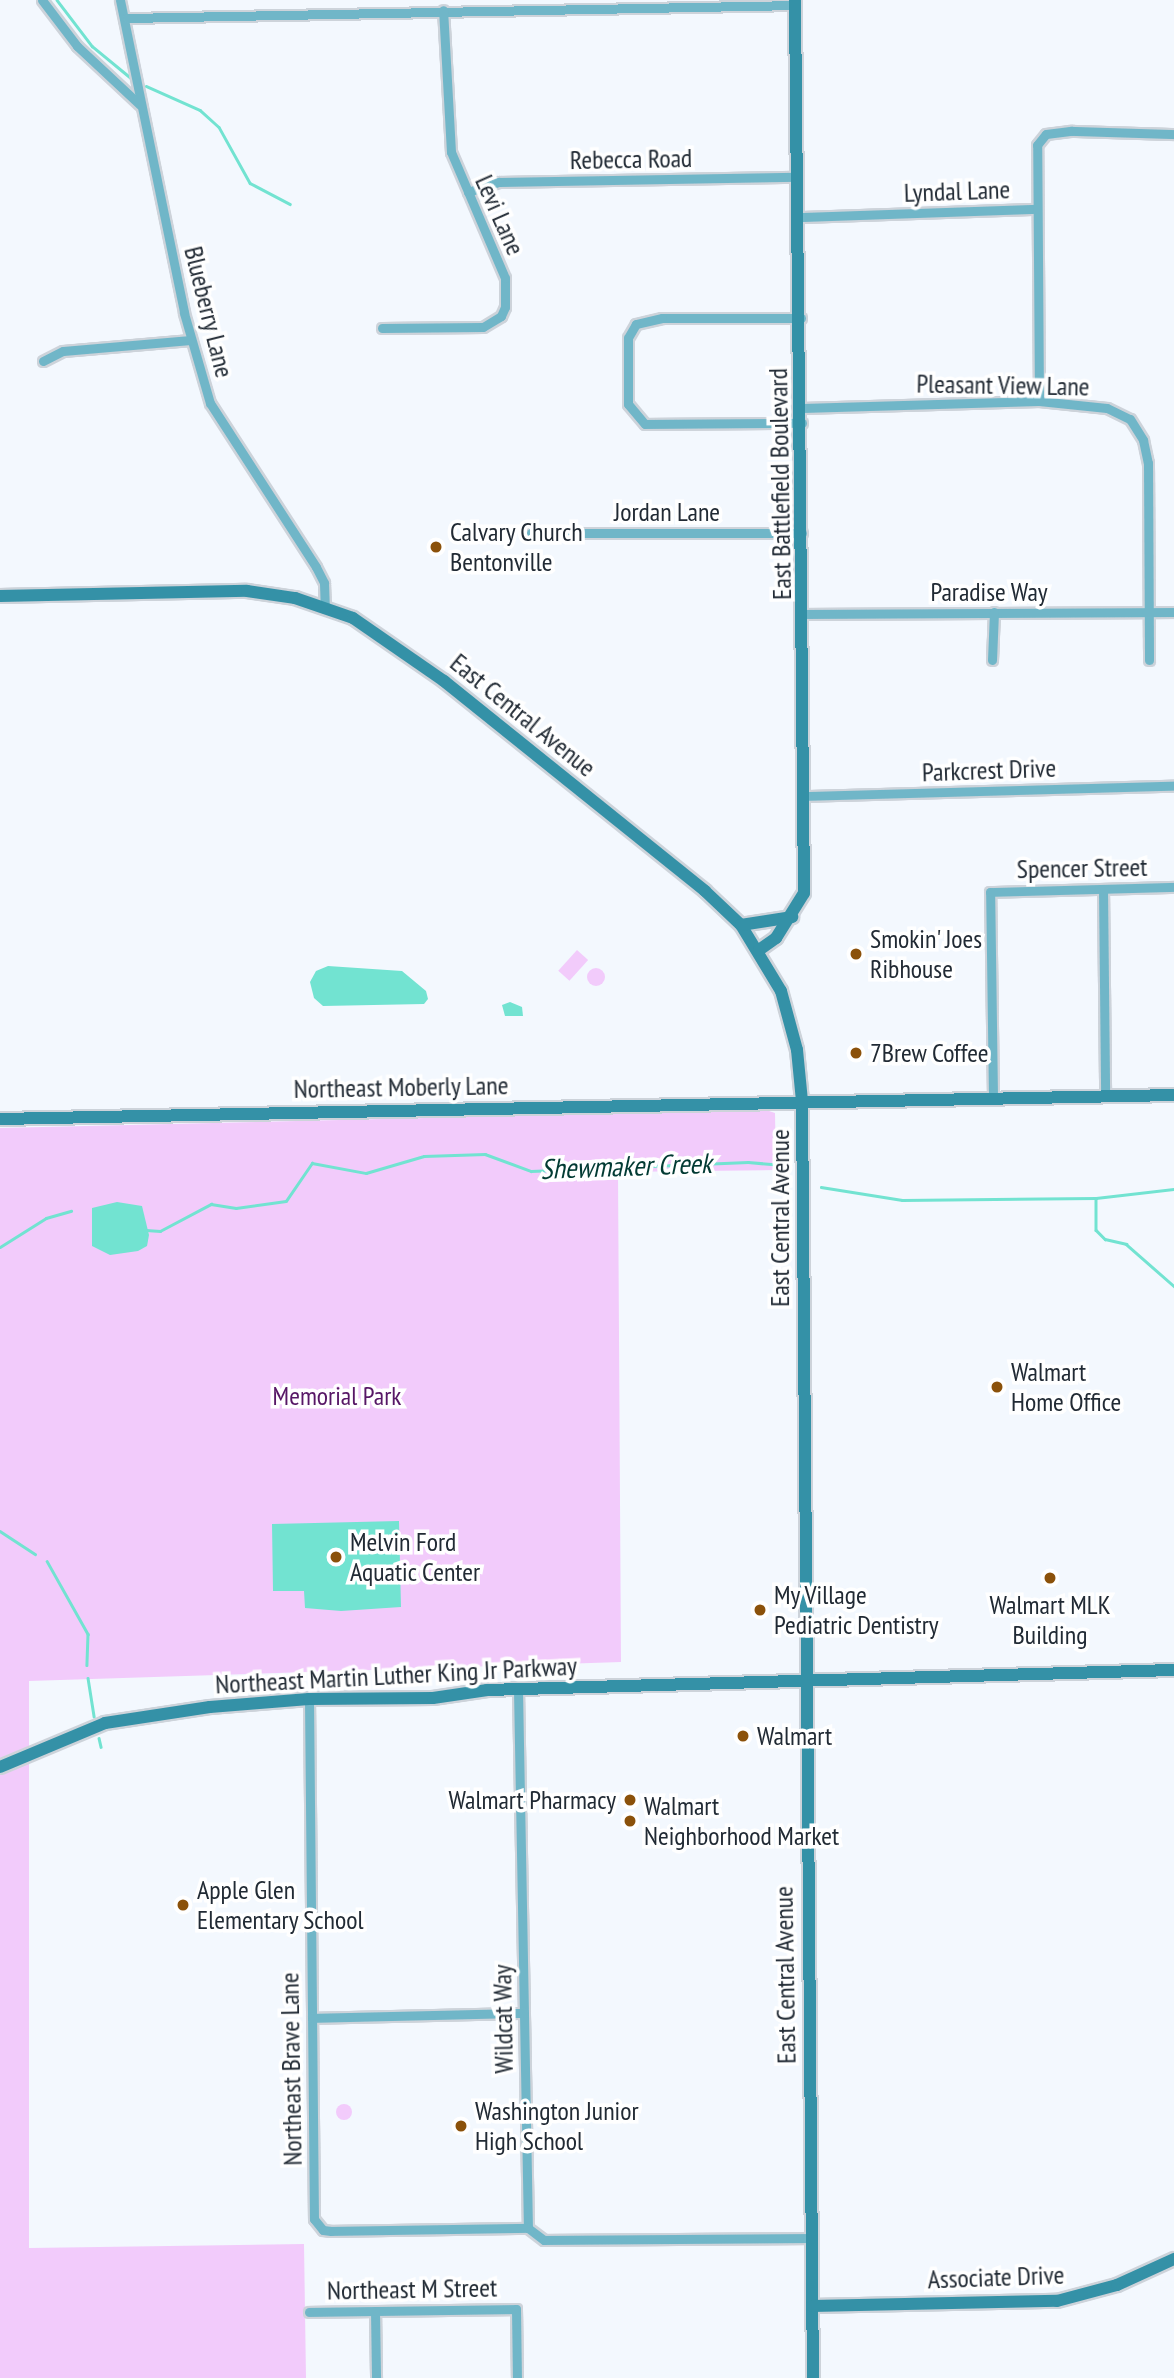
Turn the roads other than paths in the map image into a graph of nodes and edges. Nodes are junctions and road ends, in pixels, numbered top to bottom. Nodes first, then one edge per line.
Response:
1 (42, 0) edge
2 (120, 0) edge
3 (795, 2) edge
4 (443, 10) junction
5 (127, 18) junction
6 (140, 105) junction
7 (1174, 134) edge
8 (797, 177) junction
9 (468, 192) junction
10 (1034, 209) junction
11 (800, 217) junction
12 (801, 318) junction
13 (382, 328) dead end
14 (191, 340) junction
15 (43, 361) dead end
16 (1038, 401) junction
17 (802, 408) junction
18 (802, 423) junction
19 (531, 533) dead end
20 (802, 533) junction
21 (0, 596) edge
22 (326, 606) junction
23 (994, 612) junction
24 (1148, 612) junction
25 (1174, 612) edge
26 (804, 614) junction
27 (992, 660) dead end
28 (1150, 660) dead end
29 (1174, 786) edge
30 (805, 796) junction
31 (1174, 887) edge
32 (1103, 889) junction
33 (792, 917) junction
34 (741, 925) junction
35 (760, 950) junction
36 (1174, 1095) edge
37 (1105, 1096) junction
38 (993, 1097) junction
39 (802, 1101) junction
40 (0, 1119) edge
41 (1174, 1670) edge
42 (805, 1682) junction
43 (518, 1690) junction
44 (309, 1699) junction
45 (0, 1767) edge
46 (524, 2013) junction
47 (312, 2018) junction
48 (528, 2228) junction
49 (810, 2238) junction
50 (1174, 2259) edge
51 (812, 2306) junction
52 (375, 2311) junction
53 (309, 2312) dead end
54 (376, 2378) edge
55 (517, 2378) edge
56 (813, 2378) edge

1 - 6 street
2 - 5 street, Blueberry Lane
3 - 4 street
3 - 8 street, East Battlefield Boulevard
4 - 5 street
4 - 9 street, Levi Lane
5 - 6 street, Blueberry Lane
6 - 14 street, Blueberry Lane
7 - 10 street, Lyndal Lane
8 - 9 street, Rebecca Road
8 - 11 street, East Battlefield Boulevard
9 - 13 street, Levi Lane
10 - 11 street, Lyndal Lane
10 - 16 street
11 - 12 street, East Battlefield Boulevard
12 - 17 street, East Battlefield Boulevard
12 - 18 street
14 - 15 street
14 - 22 street, Blueberry Lane
16 - 17 street, Pleasant View Lane
16 - 24 street, Pleasant View Lane
17 - 18 street, East Battlefield Boulevard
18 - 20 street, East Battlefield Boulevard
19 - 20 street, Jordan Lane
20 - 26 street, East Battlefield Boulevard
21 - 22 street, East Central Avenue
22 - 34 street, East Central Avenue
23 - 24 street, Paradise Way
23 - 26 street, Paradise Way
23 - 27 street
24 - 25 street, Paradise Way
24 - 28 street, Pleasant View Lane
26 - 30 street, East Battlefield Boulevard
29 - 30 street, Parkcrest Drive
30 - 33 street, East Battlefield Boulevard
31 - 32 street, Spencer Street
32 - 37 street
32 - 38 street, Spencer Street
33 - 34 street
33 - 35 street, East Battlefield Boulevard
34 - 35 street, East Central Avenue
35 - 39 street, East Central Avenue
36 - 37 street, Northeast Moberly Lane
37 - 38 street, Northeast Moberly Lane
38 - 39 street, Northeast Moberly Lane
39 - 40 street, Northeast Moberly Lane
39 - 42 street, East Central Avenue
41 - 42 street, Northeast Martin Luther King Jr Parkway
42 - 43 street, Northeast Martin Luther King Jr Parkway
42 - 49 street, East Central Avenue
43 - 44 street, Northeast Martin Luther King Jr Parkway
43 - 46 street, Wildcat Way
44 - 45 street, Northeast Martin Luther King Jr Parkway
44 - 47 street, Northeast Brave Lane
46 - 47 street
46 - 48 street, Wildcat Way
47 - 48 street, Northeast Brave Lane
48 - 49 street
49 - 51 street, East Central Avenue
50 - 51 street, Associate Drive
51 - 56 street, East Central Avenue
52 - 53 street, Northeast M Street
52 - 54 street
52 - 55 street, Northeast M Street

